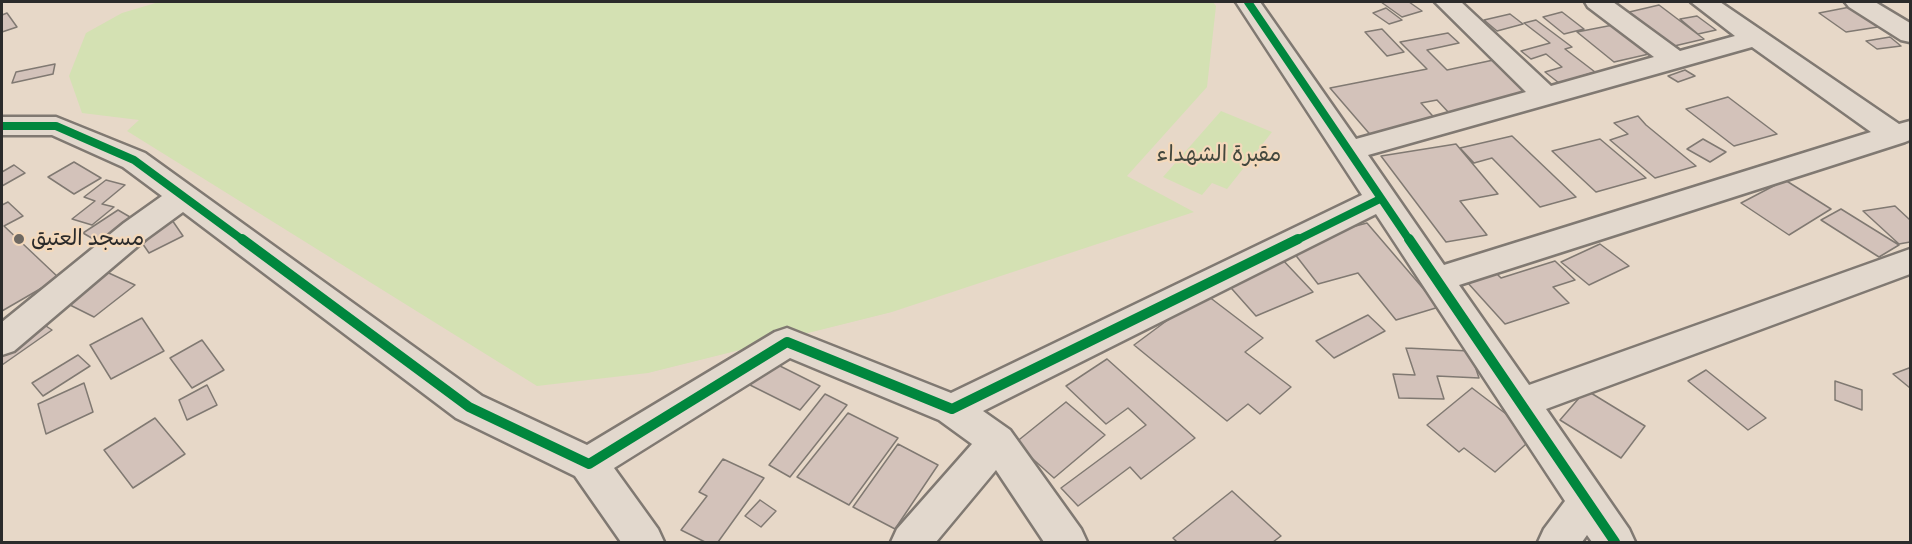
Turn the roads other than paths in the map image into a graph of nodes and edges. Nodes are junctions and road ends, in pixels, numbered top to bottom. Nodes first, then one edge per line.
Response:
1 (1248, 2) edge
2 (1447, 2) edge
3 (1598, 2) edge
4 (1704, 2) edge
5 (1858, 2) edge
6 (1911, 34) edge
7 (1756, 38) junction
8 (1675, 60) junction
9 (1546, 96) junction
10 (2, 126) edge
11 (1903, 132) edge
12 (1347, 151) junction
13 (184, 196) junction
14 (1380, 199) junction
15 (1911, 261) edge
16 (1438, 279) junction
17 (2, 341) edge
18 (1521, 403) junction
19 (952, 409) junction
20 (997, 441) junction
21 (589, 464) junction
22 (1588, 502) junction
23 (644, 543) edge
24 (911, 543) edge
25 (1067, 543) edge
26 (1558, 543) edge
27 (1615, 543) edge

1 - 12 street
2 - 9 street
3 - 8 street
4 - 7 street
5 - 6 street
7 - 8 street
7 - 11 street
8 - 9 street
9 - 12 street
10 - 13 street
11 - 16 street
12 - 14 street
13 - 17 street
13 - 21 street
14 - 16 street
14 - 19 street
15 - 18 street
16 - 18 street
18 - 22 street
19 - 20 street
19 - 21 street
20 - 24 street
20 - 25 street
21 - 23 street
22 - 26 street
22 - 27 street

